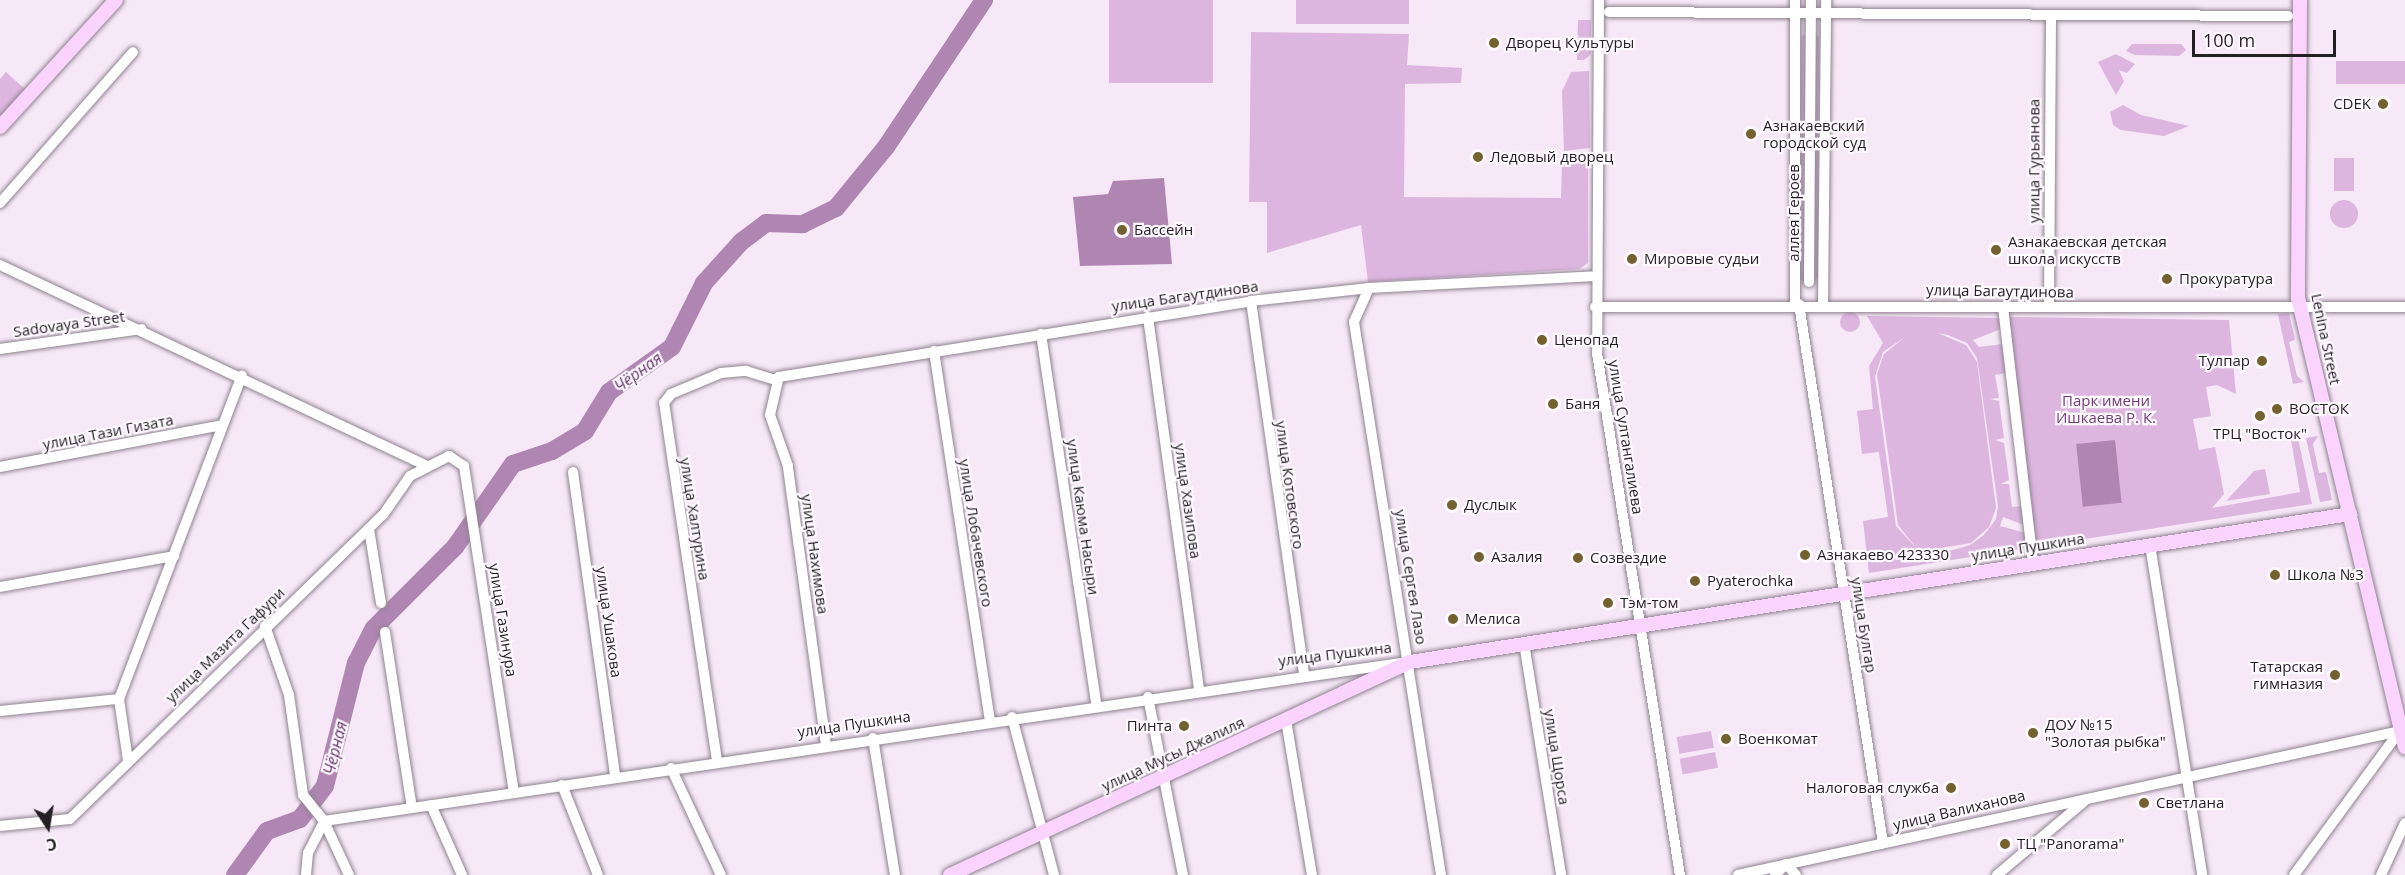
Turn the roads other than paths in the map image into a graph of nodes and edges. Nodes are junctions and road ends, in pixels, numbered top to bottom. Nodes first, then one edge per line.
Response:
1 (116, 0) edge
2 (1599, 0) edge
3 (1795, 0) edge
4 (1826, 0) edge
5 (2300, 0) edge
6 (1811, 3) edge
7 (1609, 12) dead end
8 (1794, 13) junction
9 (1826, 13) junction
10 (2051, 15) junction
11 (2288, 15) dead end
12 (1810, 29) junction
13 (1795, 40) junction
14 (1826, 41) junction
15 (133, 52) dead end
16 (0, 127) edge
17 (0, 202) edge
18 (0, 265) edge
19 (1596, 276) junction
20 (1809, 282) dead end
21 (1369, 288) junction
22 (1251, 301) junction
23 (1797, 304) junction
24 (1823, 304) junction
25 (1595, 307) junction
26 (2003, 307) junction
27 (2049, 307) junction
28 (2405, 307) edge
29 (2300, 309) junction
30 (1148, 317) junction
31 (142, 329) junction
32 (1041, 334) junction
33 (0, 349) edge
34 (934, 351) junction
35 (242, 375) junction
36 (779, 378) junction
37 (222, 426) junction
38 (425, 465) junction
39 (0, 467) edge
40 (573, 472) dead end
41 (2350, 514) junction
42 (369, 529) junction
43 (2150, 545) junction
44 (174, 556) junction
45 (2033, 563) junction
46 (0, 587) edge
47 (1844, 593) junction
48 (381, 603) dead end
49 (1643, 624) junction
50 (265, 626) junction
51 (385, 633) dead end
52 (1524, 643) junction
53 (1410, 662) junction
54 (1304, 674) junction
55 (1199, 689) junction
56 (1149, 697) junction
57 (118, 699) junction
58 (1096, 704) junction
59 (0, 711) edge
60 (1012, 717) junction
61 (990, 720) junction
62 (1286, 720) junction
63 (2403, 726) edge
64 (873, 738) junction
65 (826, 745) junction
66 (2405, 747) edge
67 (128, 761) junction
68 (717, 761) junction
69 (670, 768) junction
70 (2187, 775) junction
71 (615, 776) junction
72 (1165, 777) junction
73 (562, 785) junction
74 (514, 792) junction
75 (2089, 796) junction
76 (431, 805) junction
77 (412, 808) junction
78 (324, 821) junction
79 (2405, 823) edge
80 (0, 826) edge
81 (1043, 834) junction
82 (1883, 843) junction
83 (1785, 864) junction
84 (306, 875) edge
85 (349, 875) edge
86 (462, 875) edge
87 (598, 875) edge
88 (721, 875) edge
89 (895, 875) edge
90 (950, 875) edge
91 (1054, 875) edge
92 (1183, 875) edge
93 (1312, 875) edge
94 (1441, 875) edge
95 (1561, 875) edge
96 (1680, 875) edge
97 (1738, 875) edge
98 (1775, 875) edge
99 (1796, 875) edge
100 (1997, 875) edge
101 (2202, 875) edge
102 (2294, 875) edge
103 (2381, 875) edge

1 - 16 main road
2 - 19 street, улица Султангалиева
3 - 8 street, улица Булгар
4 - 9 street
5 - 29 main road, Lenina Street
6 - 8 street
6 - 9 street
6 - 12 street, аллея Героев
7 - 8 street
8 - 13 street, улица Булгар
9 - 10 street
9 - 14 street
10 - 11 street
10 - 27 street, улица Гурьянова
12 - 13 street
12 - 14 street
12 - 20 street, аллея Героев
13 - 23 street, улица Булгар
14 - 24 street
15 - 17 street
18 - 31 street
19 - 21 street, улица Багаутдинова
19 - 25 street, улица Султангалиева
21 - 22 street, улица Багаутдинова
21 - 53 street, улица Сергея Лазо
22 - 30 street, улица Багаутдинова
22 - 54 street, улица Котовского
23 - 24 street, улица Багаутдинова
23 - 25 street, улица Багаутдинова
23 - 47 street, улица Булгар
24 - 26 street, улица Багаутдинова
25 - 49 street, улица Султангалиева
26 - 27 street, улица Багаутдинова
26 - 45 street
27 - 29 street, улица Багаутдинова
28 - 29 street, улица Багаутдинова
29 - 41 main road, Lenina Street
30 - 32 street, улица Багаутдинова
30 - 55 street, улица Хазипова
31 - 33 street, Sadovaya Street
31 - 35 street
32 - 34 street, улица Багаутдинова
32 - 58 street, улица Каюма Насыри
34 - 36 street, улица Багаутдинова
34 - 61 street, улица Лобачевского
35 - 37 street
35 - 38 street
36 - 65 street, улица Нахимова
36 - 68 street, улица Халтурина
37 - 39 street, улица Тази Гизата
37 - 44 street
38 - 42 street, улица Мазита Гафури
38 - 74 street, улица Газинура
40 - 71 street, улица Ушакова
41 - 43 main road, улица Пушкина
41 - 63 main road, Lenina Street
42 - 48 street
42 - 50 street, улица Мазита Гафури
43 - 45 main road, улица Пушкина
43 - 70 street
44 - 46 street
44 - 57 street
45 - 47 main road, улица Пушкина
47 - 49 main road, улица Пушкина
47 - 82 street, улица Булгар
49 - 52 main road, улица Пушкина
49 - 96 street, улица Султангалиева
50 - 67 street, улица Мазита Гафури
50 - 78 street
51 - 77 street
52 - 53 main road, улица Пушкина
52 - 95 street, улица Щорса
53 - 54 street, улица Пушкина
53 - 62 main road, улица Мусы Джалиля
53 - 94 street, улица Сергея Лазо
54 - 55 street, улица Пушкина
55 - 56 street, улица Пушкина
56 - 58 street, улица Пушкина
56 - 72 street
57 - 59 street
57 - 67 street
58 - 60 street, улица Пушкина
60 - 61 street, улица Пушкина
60 - 81 street
61 - 64 street, улица Пушкина
62 - 72 main road, улица Мусы Джалиля
62 - 93 street
63 - 66 main road, Lenina Street
63 - 70 street, улица Валиханова
63 - 102 street
64 - 65 street, улица Пушкина
64 - 89 street
65 - 68 street, улица Пушкина
67 - 80 street, улица Мазита Гафури
68 - 69 street, улица Пушкина
69 - 71 street, улица Пушкина
69 - 88 street
70 - 75 street, улица Валиханова
70 - 101 street
71 - 73 street, улица Пушкина
72 - 81 main road, улица Мусы Джалиля
72 - 92 street
73 - 74 street, улица Пушкина
73 - 87 street
74 - 76 street, улица Пушкина
75 - 82 street, улица Валиханова
75 - 100 street
76 - 77 street, улица Пушкина
76 - 86 street
77 - 78 street, улица Пушкина
78 - 84 street
78 - 85 street
79 - 103 street
81 - 90 main road, улица Мусы Джалиля
81 - 91 street
82 - 83 street, улица Валиханова
83 - 97 street, улица Валиханова
83 - 98 street
83 - 99 street

